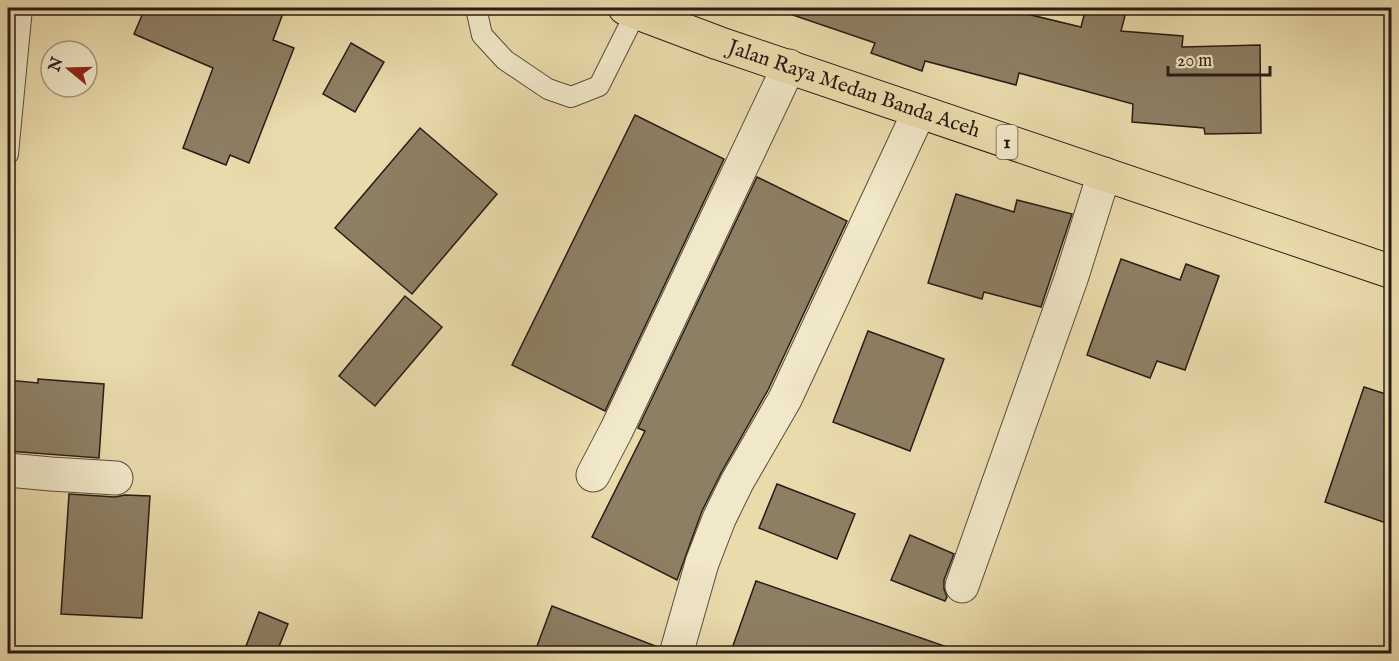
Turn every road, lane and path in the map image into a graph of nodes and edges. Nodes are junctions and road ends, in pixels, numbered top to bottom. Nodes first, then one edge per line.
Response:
1 (22, 8) edge
2 (476, 8) edge
3 (630, 10) edge
4 (789, 66) junction
5 (919, 112) junction
6 (8, 154) edge
7 (1104, 174) junction
8 (1392, 272) edge
9 (8, 470) edge
10 (593, 475) dead end
11 (116, 478) dead end
12 (962, 586) dead end
13 (675, 654) edge

1 - 6 lane
2 - 3 lane
3 - 4 highway, Jalan Raya Medan Banda Aceh / 1
4 - 5 highway, Jalan Raya Medan Banda Aceh / 1
4 - 10 street
5 - 7 highway, Jalan Raya Medan Banda Aceh / 1
5 - 13 street
7 - 8 highway, Jalan Raya Medan Banda Aceh / 1
7 - 12 street
9 - 11 street

